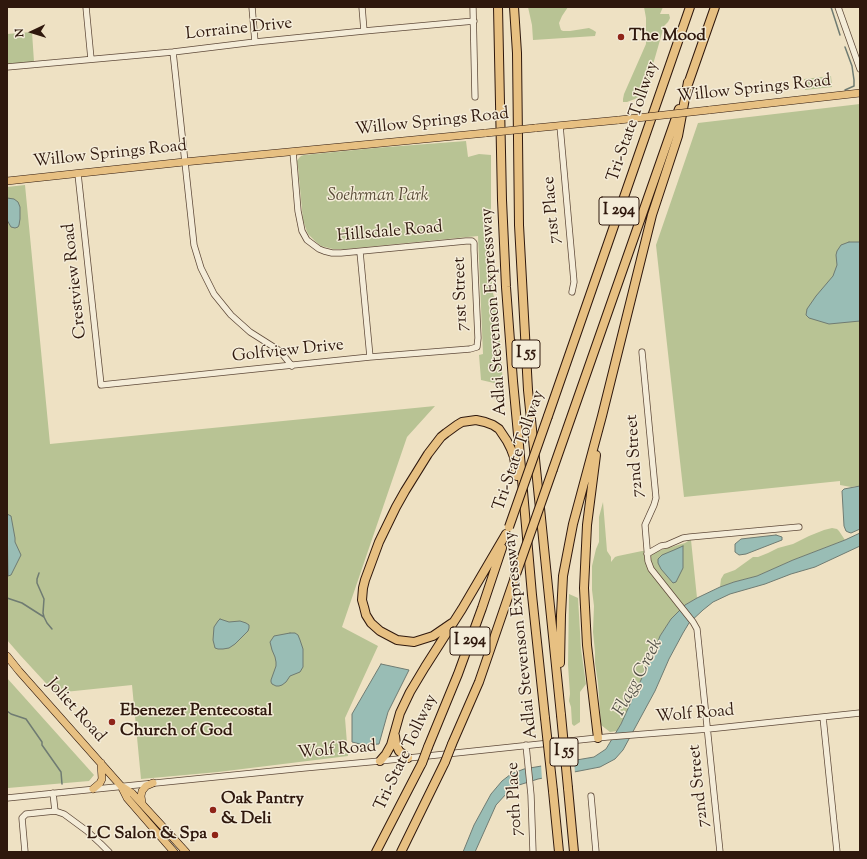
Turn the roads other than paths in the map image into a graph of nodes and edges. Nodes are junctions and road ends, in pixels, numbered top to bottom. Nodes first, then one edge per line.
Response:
1 (86, 7) edge
2 (252, 7) edge
3 (362, 7) edge
4 (473, 7) edge
5 (498, 7) edge
6 (514, 7) edge
7 (690, 7) edge
8 (715, 7) edge
9 (838, 7) edge
10 (474, 21) junction
11 (364, 31) junction
12 (255, 42) junction
13 (173, 52) junction
14 (91, 59) junction
15 (7, 67) edge
16 (860, 69) edge
17 (688, 82) junction
18 (860, 93) edge
19 (475, 97) dead end
20 (560, 126) junction
21 (292, 152) junction
22 (184, 162) junction
23 (78, 174) junction
24 (7, 181) edge
25 (472, 241) joint
26 (360, 252) junction
27 (572, 292) dead end
28 (477, 347) joint
29 (642, 352) dead end
30 (370, 357) junction
31 (292, 366) junction
32 (101, 385) joint
33 (602, 416) junction
34 (526, 518) junction
35 (799, 527) dead end
36 (508, 530) junction
37 (647, 554) junction
38 (452, 623) junction
39 (7, 656) edge
40 (559, 700) junction
41 (860, 713) edge
42 (823, 717) junction
43 (708, 729) junction
44 (394, 733) junction
45 (598, 738) junction
46 (526, 745) junction
47 (408, 758) junction
48 (380, 761) junction
49 (101, 763) junction
50 (153, 782) junction
51 (121, 786) junction
52 (93, 789) junction
53 (53, 793) junction
54 (591, 796) dead end
55 (7, 798) edge
56 (142, 804) junction
57 (55, 811) junction
58 (25, 852) edge
59 (108, 852) edge
60 (174, 852) edge
61 (186, 852) edge
62 (376, 852) edge
63 (400, 852) edge
64 (533, 852) edge
65 (558, 852) edge
66 (574, 852) edge
67 (596, 852) edge
68 (720, 852) edge
69 (836, 852) edge

1 - 14 street
2 - 12 street
3 - 11 street
4 - 10 street
5 - 34 highway, Adlai Stevenson Expressway / I 55
6 - 40 highway, Adlai Stevenson Expressway / I 55
7 - 36 highway, Tri-State Tollway / I 294, bridge
8 - 17 highway, I 294
9 - 16 street
10 - 11 street, Lorraine Drive
10 - 19 street
11 - 12 street, Lorraine Drive
12 - 13 street, Lorraine Drive
13 - 14 street, Lorraine Drive
13 - 22 street
14 - 15 street, Lorraine Drive
17 - 33 highway
17 - 63 highway, I 294, bridge
18 - 20 main road, Willow Springs Road, bridge
20 - 21 main road, Willow Springs Road, bridge
20 - 27 street, 71st Place
21 - 22 main road, Willow Springs Road
21 - 26 street, Hillsdale Road
22 - 23 main road, Willow Springs Road
22 - 31 street
23 - 24 main road, Willow Springs Road
23 - 32 street, Crestview Road
25 - 26 street, Hillsdale Road
25 - 28 street, 71st Street
26 - 30 street
28 - 30 street, Golfview Drive
29 - 37 street, 72nd Street
30 - 31 street, Golfview Drive
31 - 32 street, Golfview Drive
33 - 40 highway
33 - 45 highway
34 - 38 highway
34 - 65 highway, Adlai Stevenson Expressway / I 55, bridge
35 - 37 street
36 - 38 highway
36 - 62 highway, Tri-State Tollway / I 294, bridge
37 - 43 street, 72nd Street
38 - 44 highway
39 - 49 main road, Joliet Road
40 - 66 highway, Adlai Stevenson Expressway / I 55, bridge
41 - 42 street, Wolf Road
42 - 43 street, Wolf Road
42 - 69 street
43 - 45 street, Wolf Road
43 - 68 street, 72nd Street
44 - 47 highway
44 - 48 highway
45 - 46 street, Wolf Road
46 - 47 street, Wolf Road
46 - 64 street, 70th Place
47 - 48 street, Wolf Road
48 - 50 street, Wolf Road
49 - 51 main road, Joliet Road
49 - 52 main road
50 - 51 street, Wolf Road
50 - 56 main road
51 - 52 street, Wolf Road
51 - 56 main road, Joliet Road
51 - 60 main road, Joliet Road
52 - 53 street, Wolf Road
53 - 55 street, Wolf Road
53 - 57 street
54 - 67 street
56 - 61 main road, Joliet Road
57 - 58 street
57 - 59 street

